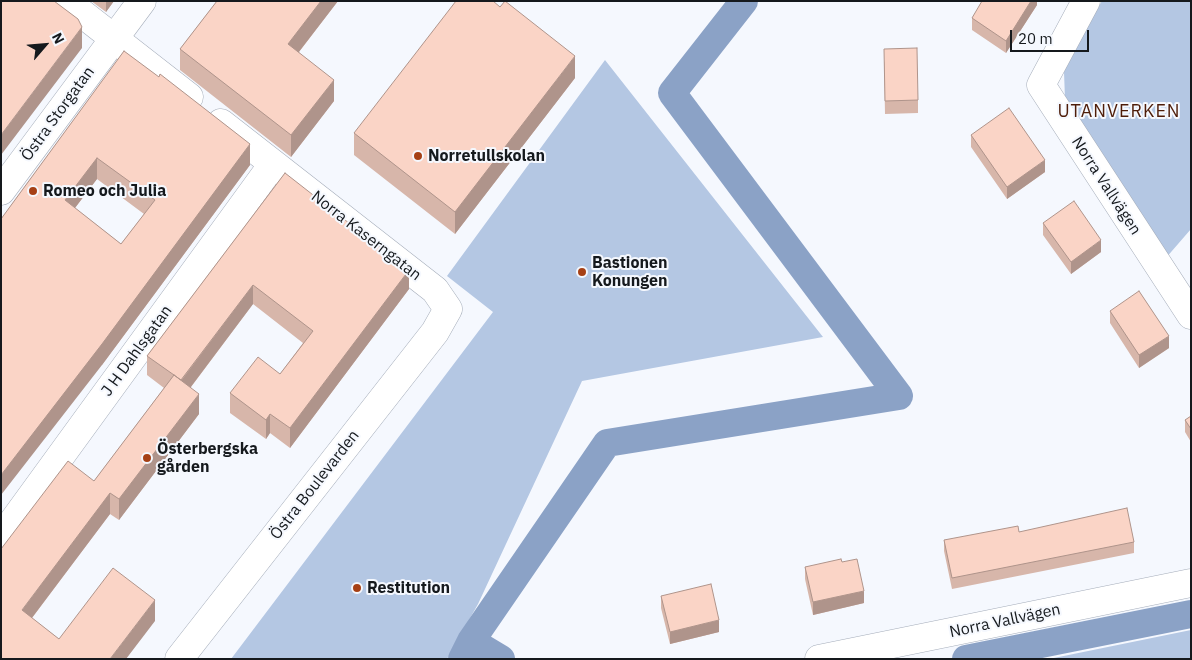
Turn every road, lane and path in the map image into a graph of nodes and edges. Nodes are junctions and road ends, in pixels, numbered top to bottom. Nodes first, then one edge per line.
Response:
1 (66, 1) edge
2 (142, 1) edge
3 (1086, 1) edge
4 (114, 37) junction
5 (273, 164) junction
6 (1, 190) edge
7 (448, 309) joint
8 (1191, 316) edge
9 (1, 538) edge
10 (1191, 583) edge
11 (179, 659) edge
12 (819, 659) edge

1 - 4 street, Norra Kaserngatan
2 - 4 street, Östra Storgatan
3 - 8 street, Norra Vallvägen
4 - 5 street, Norra Kaserngatan
4 - 6 street, Östra Storgatan
5 - 7 street, Norra Kaserngatan
5 - 9 street, J H Dahlsgatan
7 - 11 street, Östra Boulevarden
10 - 12 street, Norra Vallvägen

